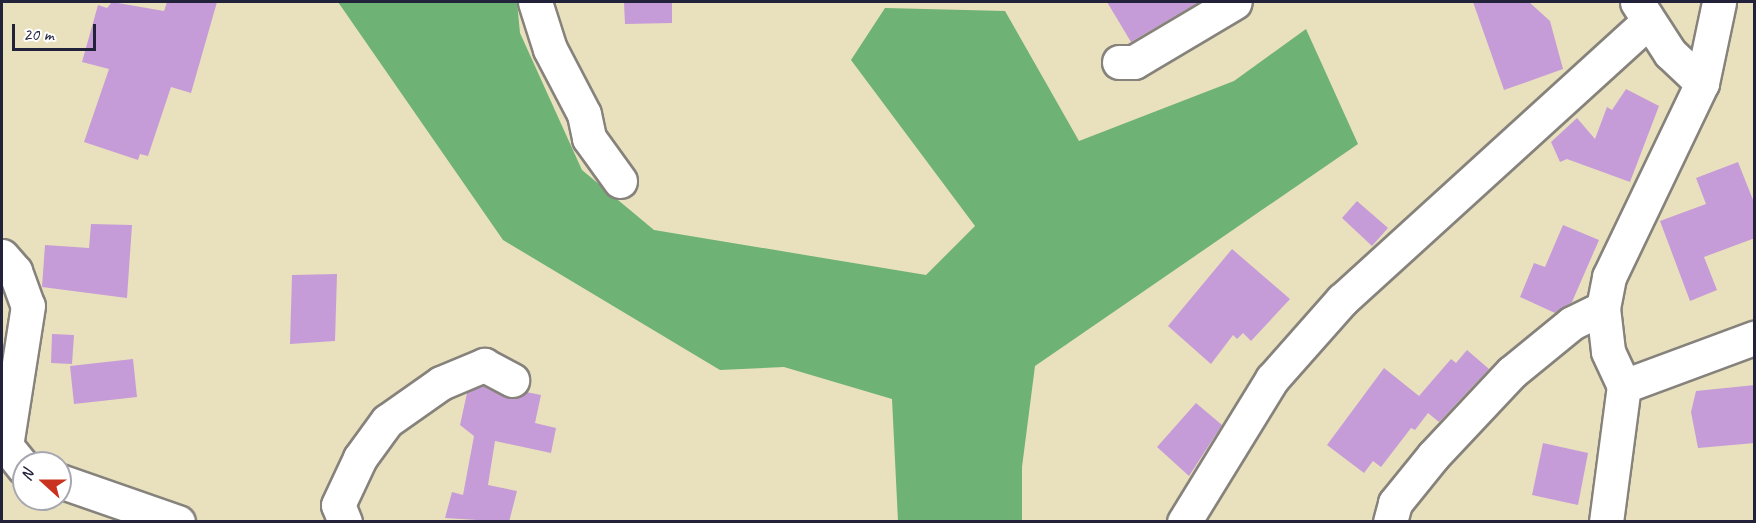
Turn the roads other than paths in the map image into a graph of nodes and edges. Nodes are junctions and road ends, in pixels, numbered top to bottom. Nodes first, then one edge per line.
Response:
1 (535, 2) edge
2 (1235, 2) edge
3 (1719, 2) edge
4 (1642, 12) edge
5 (1119, 62) dead end
6 (1702, 83) junction
7 (620, 181) dead end
8 (2, 256) edge
9 (15, 302) edge
10 (1603, 308) junction
11 (1755, 338) edge
12 (512, 380) dead end
13 (1624, 386) junction
14 (12, 453) edge
15 (72, 485) edge
16 (178, 522) edge
17 (345, 522) edge
18 (1184, 522) edge
19 (1390, 522) edge
20 (1606, 522) edge

1 - 7 street
2 - 5 street
3 - 6 street
4 - 6 street
4 - 18 street
6 - 10 street
8 - 9 street
9 - 14 street
10 - 13 street
10 - 19 street
11 - 13 street
12 - 17 street
13 - 20 street
15 - 16 street

